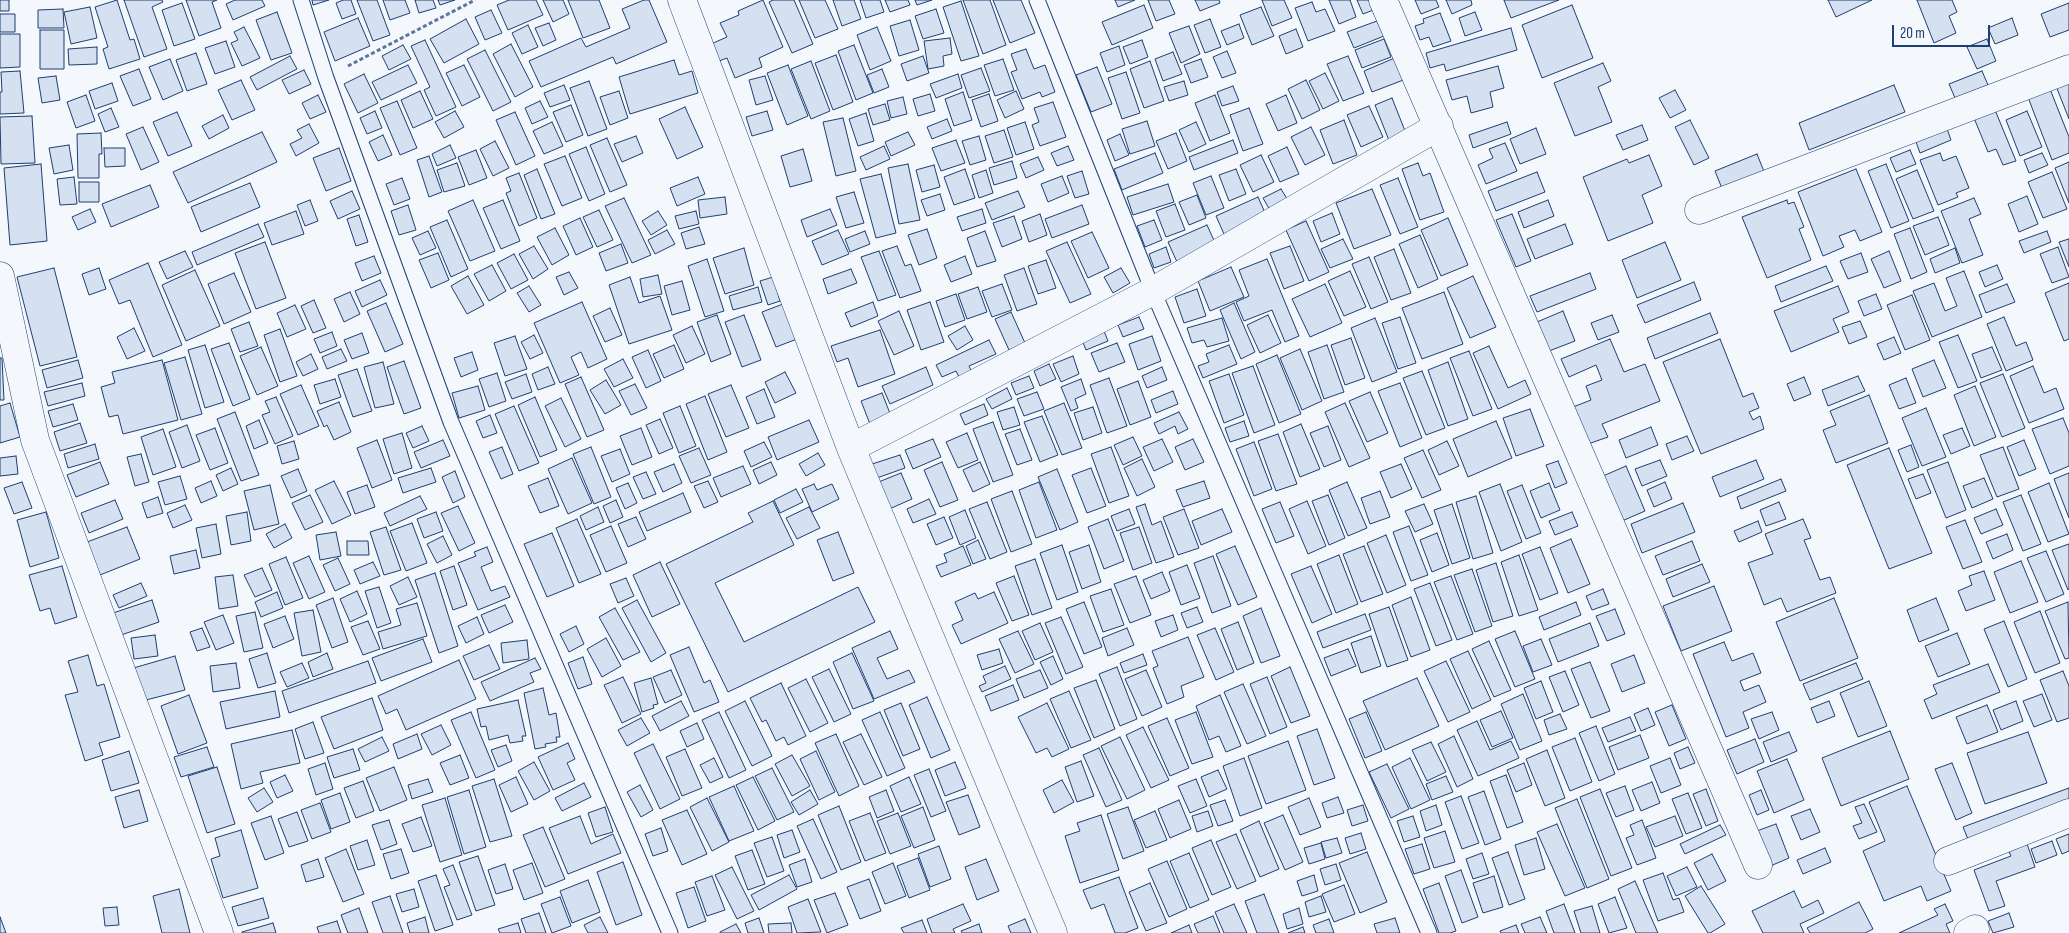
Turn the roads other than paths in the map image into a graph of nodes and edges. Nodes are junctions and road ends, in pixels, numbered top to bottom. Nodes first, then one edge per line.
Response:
1 (301, 0) edge
2 (682, 0) edge
3 (1037, 0) edge
4 (1384, 0) edge
5 (2069, 69) edge
6 (1439, 126) junction
7 (1698, 210) dead end
8 (0, 276) edge
9 (1153, 292) junction
10 (851, 448) junction
11 (2069, 813) edge
12 (1948, 861) dead end
13 (1758, 864) dead end
14 (219, 933) edge
15 (670, 933) edge
16 (1053, 933) edge
17 (1429, 933) edge

1 - 15 lane
2 - 10 street
3 - 9 lane
4 - 6 street
5 - 7 street
6 - 9 street
6 - 13 street
8 - 14 street
9 - 10 street
9 - 17 lane
10 - 16 street
11 - 12 street

